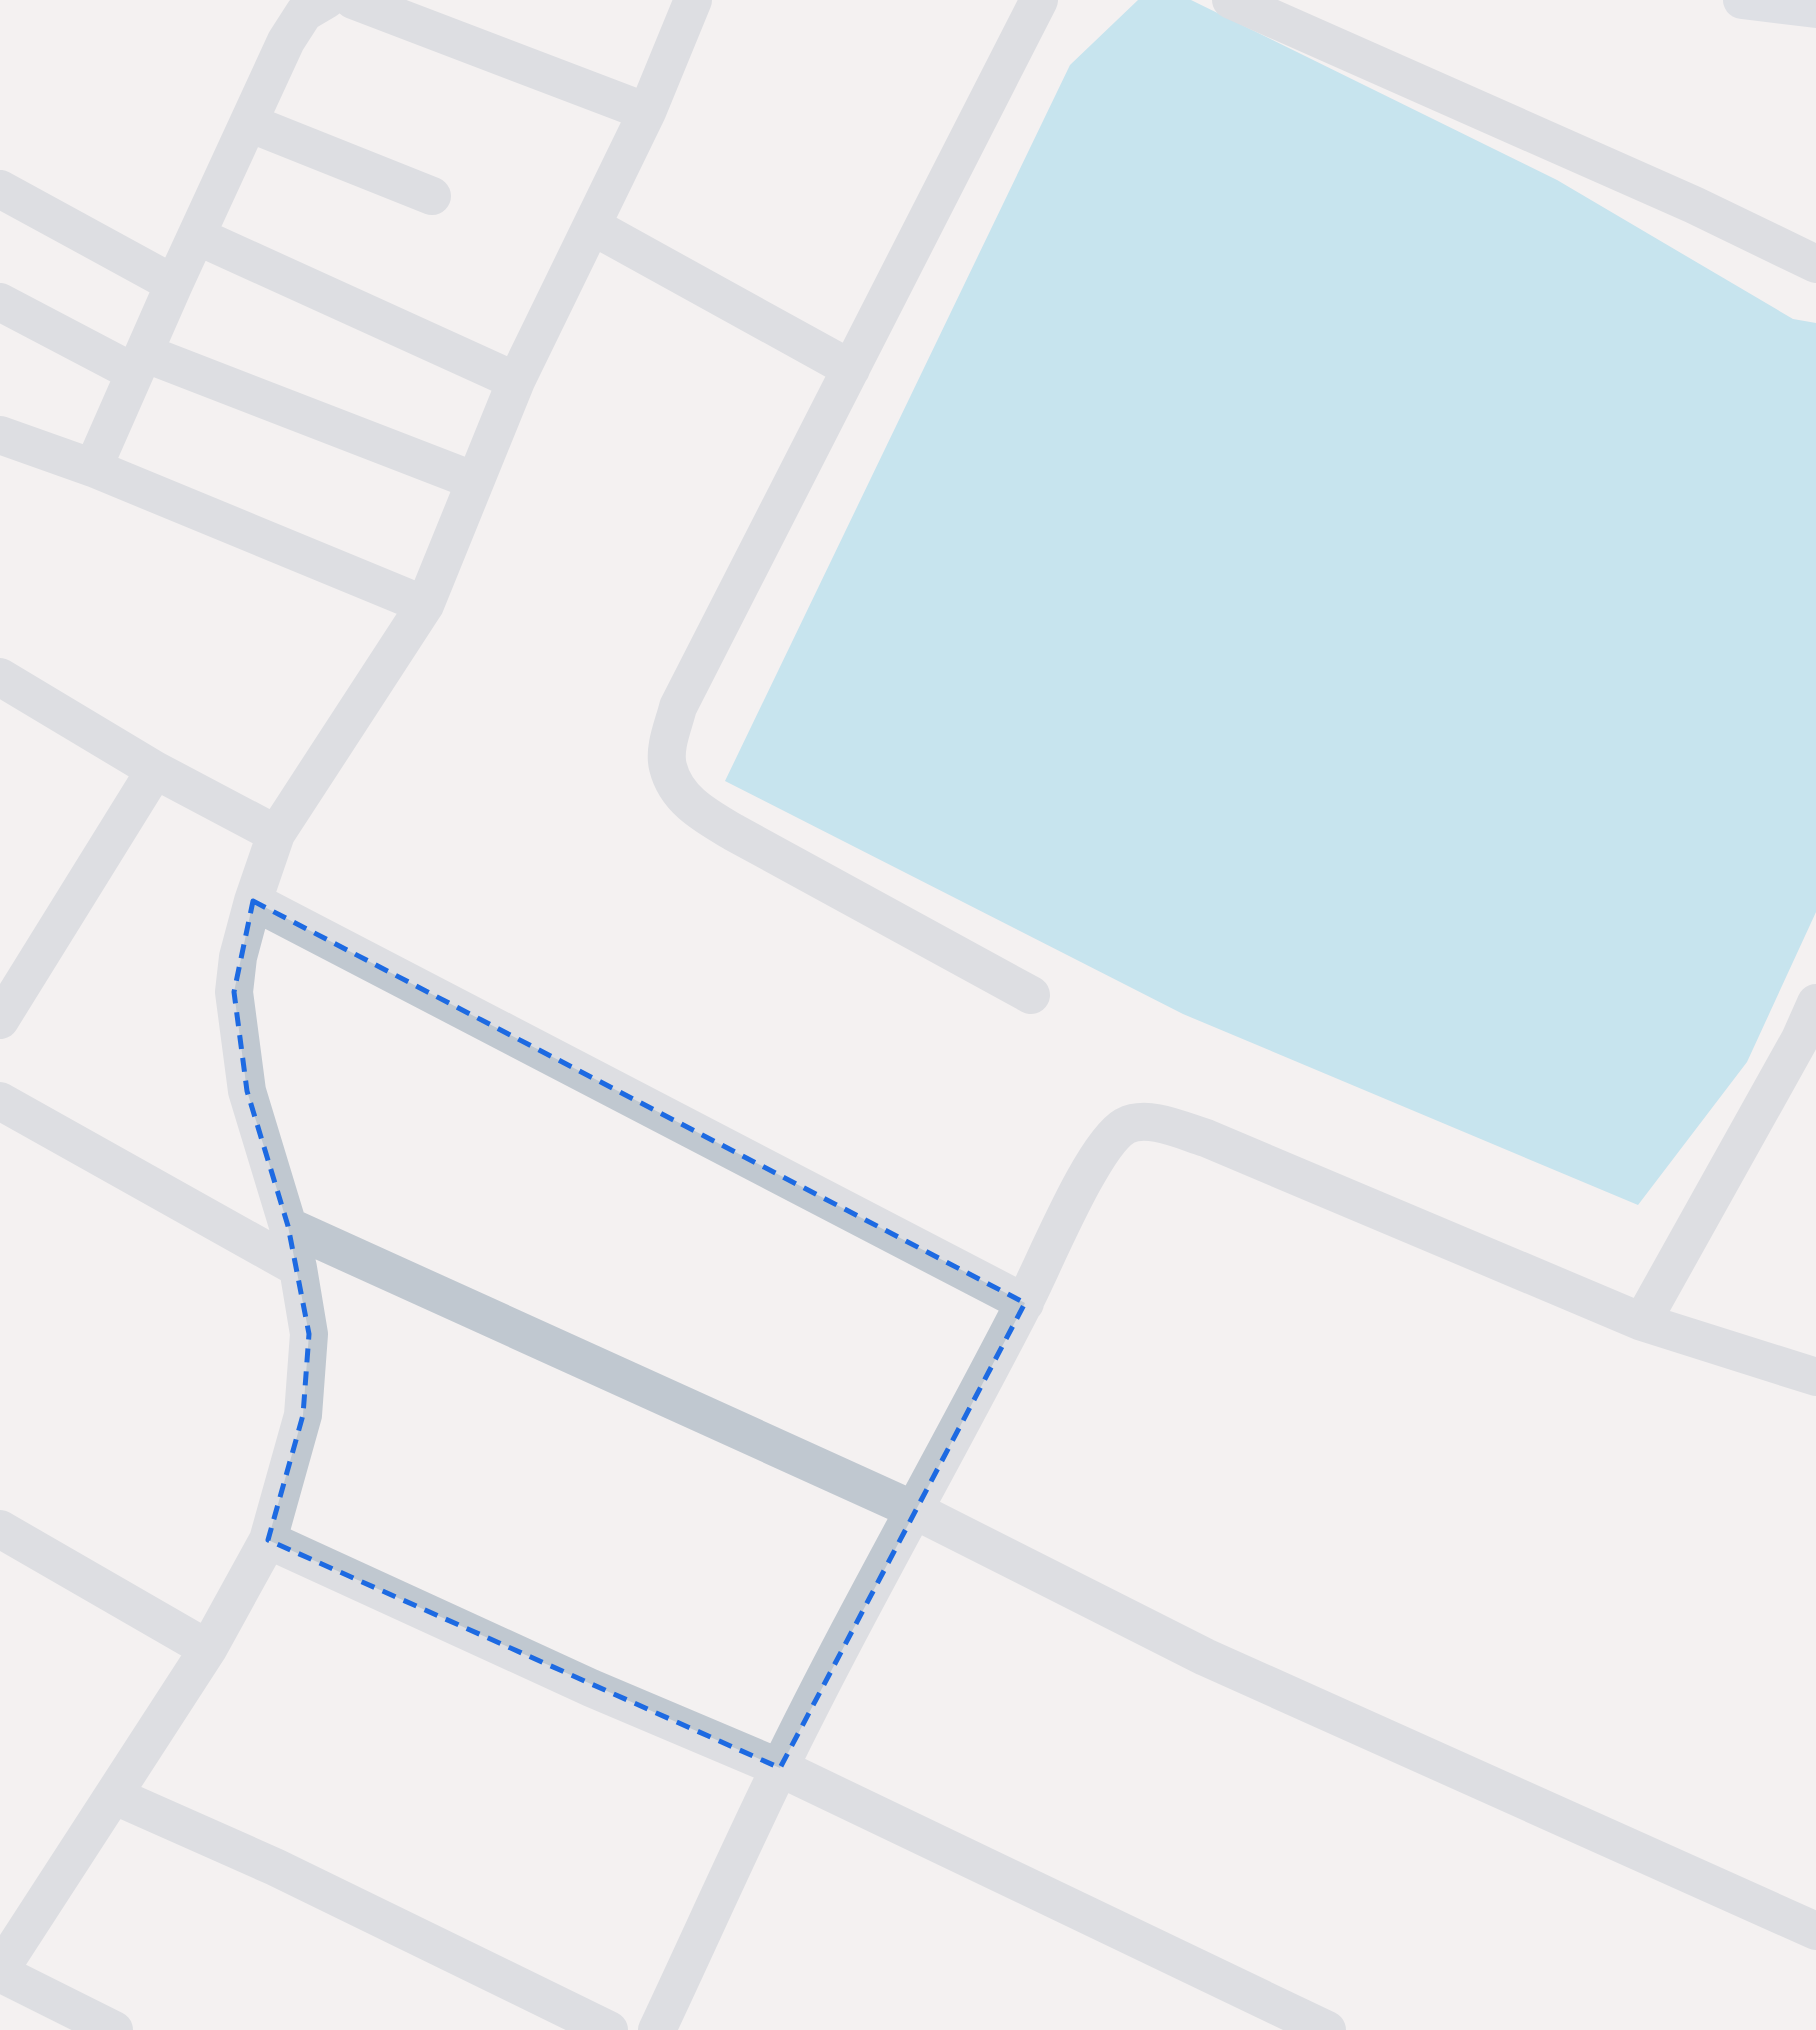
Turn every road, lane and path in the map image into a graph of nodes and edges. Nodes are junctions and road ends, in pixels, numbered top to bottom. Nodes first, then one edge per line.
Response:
1 (353, 0) edge
2 (693, 0) edge
3 (1039, 0) edge
4 (1230, 0) edge
5 (1742, 0) edge
6 (305, 4) edge
7 (1816, 9) edge
8 (647, 112) junction
9 (249, 122) junction
10 (0, 188) edge
11 (432, 196) dead end
12 (592, 226) junction
13 (197, 236) junction
14 (1816, 264) edge
15 (174, 284) junction
16 (0, 302) edge
17 (139, 363) junction
18 (851, 369) junction
19 (516, 381) junction
20 (0, 435) edge
21 (93, 468) junction
22 (475, 481) junction
23 (425, 605) junction
24 (0, 677) edge
25 (155, 770) junction
26 (276, 834) junction
27 (253, 901) junction
28 (1031, 995) dead end
29 (1816, 1003) edge
30 (0, 1020) edge
31 (1808, 1040) edge
32 (0, 1101) edge
33 (288, 1226) junction
34 (298, 1268) junction
35 (1025, 1303) junction
36 (1642, 1322) junction
37 (1816, 1377) edge
38 (914, 1510) junction
39 (0, 1529) edge
40 (268, 1540) junction
41 (208, 1650) junction
42 (779, 1768) junction
43 (115, 1796) junction
44 (1816, 1931) edge
45 (0, 1972) edge
46 (114, 2030) edge
47 (609, 2030) edge
48 (657, 2030) edge
49 (1327, 2030) edge

1 - 8 street
2 - 8 street
3 - 18 street
4 - 14 street
5 - 7 main road
6 - 9 street
8 - 12 street
9 - 11 street
9 - 13 street
10 - 15 street
12 - 18 street
12 - 19 street
13 - 15 street
13 - 19 street
15 - 17 street
16 - 17 street
17 - 21 street
17 - 22 street
18 - 28 street
19 - 22 street
20 - 21 street
21 - 23 street
22 - 23 street
23 - 26 street
24 - 25 street
25 - 26 street
25 - 30 street
26 - 27 street
27 - 33 street
27 - 35 street
29 - 31 street
31 - 36 street
32 - 34 street
33 - 34 street
33 - 38 street
34 - 40 street
35 - 36 street
35 - 38 street
36 - 37 street
38 - 42 street
38 - 44 street
39 - 41 street
40 - 41 street
40 - 42 street
41 - 43 street
42 - 48 street
42 - 49 street
43 - 45 street
43 - 47 street
45 - 46 street

